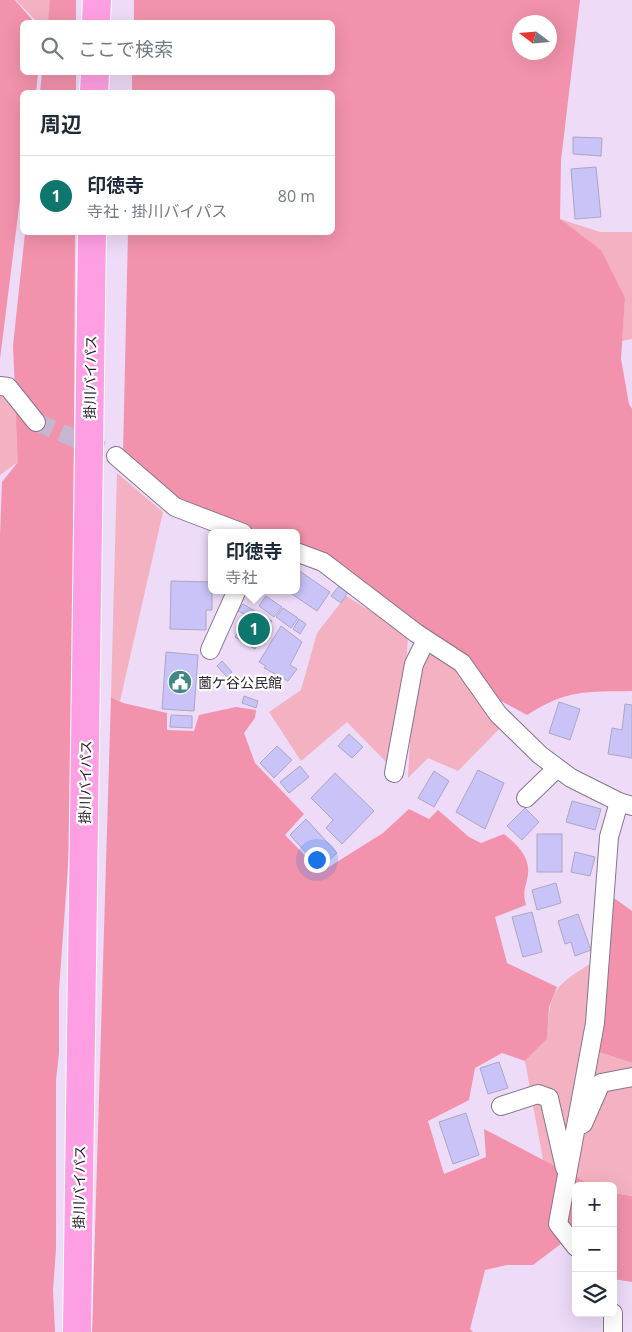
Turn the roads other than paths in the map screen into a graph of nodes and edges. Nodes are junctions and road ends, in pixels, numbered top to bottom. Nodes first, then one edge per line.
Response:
1 (96, 0) edge
2 (96, 20) edge
3 (95, 75) edge
4 (94, 90) edge
5 (92, 235) edge
6 (0, 386) edge
7 (36, 422) tunnel mouth
8 (116, 456) tunnel mouth
9 (233, 529) edge
10 (300, 553) edge
11 (235, 594) edge
12 (426, 640) junction
13 (210, 650) dead end
14 (557, 768) junction
15 (394, 773) dead end
16 (526, 798) dead end
17 (625, 804) edge
18 (632, 1078) edge
19 (501, 1106) dead end
20 (571, 1152) junction
21 (567, 1175) junction
22 (572, 1242) edge
23 (612, 1317) edge
24 (78, 1332) edge
25 (613, 1332) edge

1 - 2 highway
3 - 4 highway
5 - 24 highway, 掛川バイパス
6 - 7 street
8 - 9 street
10 - 12 street
11 - 13 street
12 - 14 street
12 - 15 street
14 - 16 street
14 - 17 street
17 - 20 street
18 - 20 street
19 - 21 street
20 - 21 street
21 - 22 street
23 - 25 street

